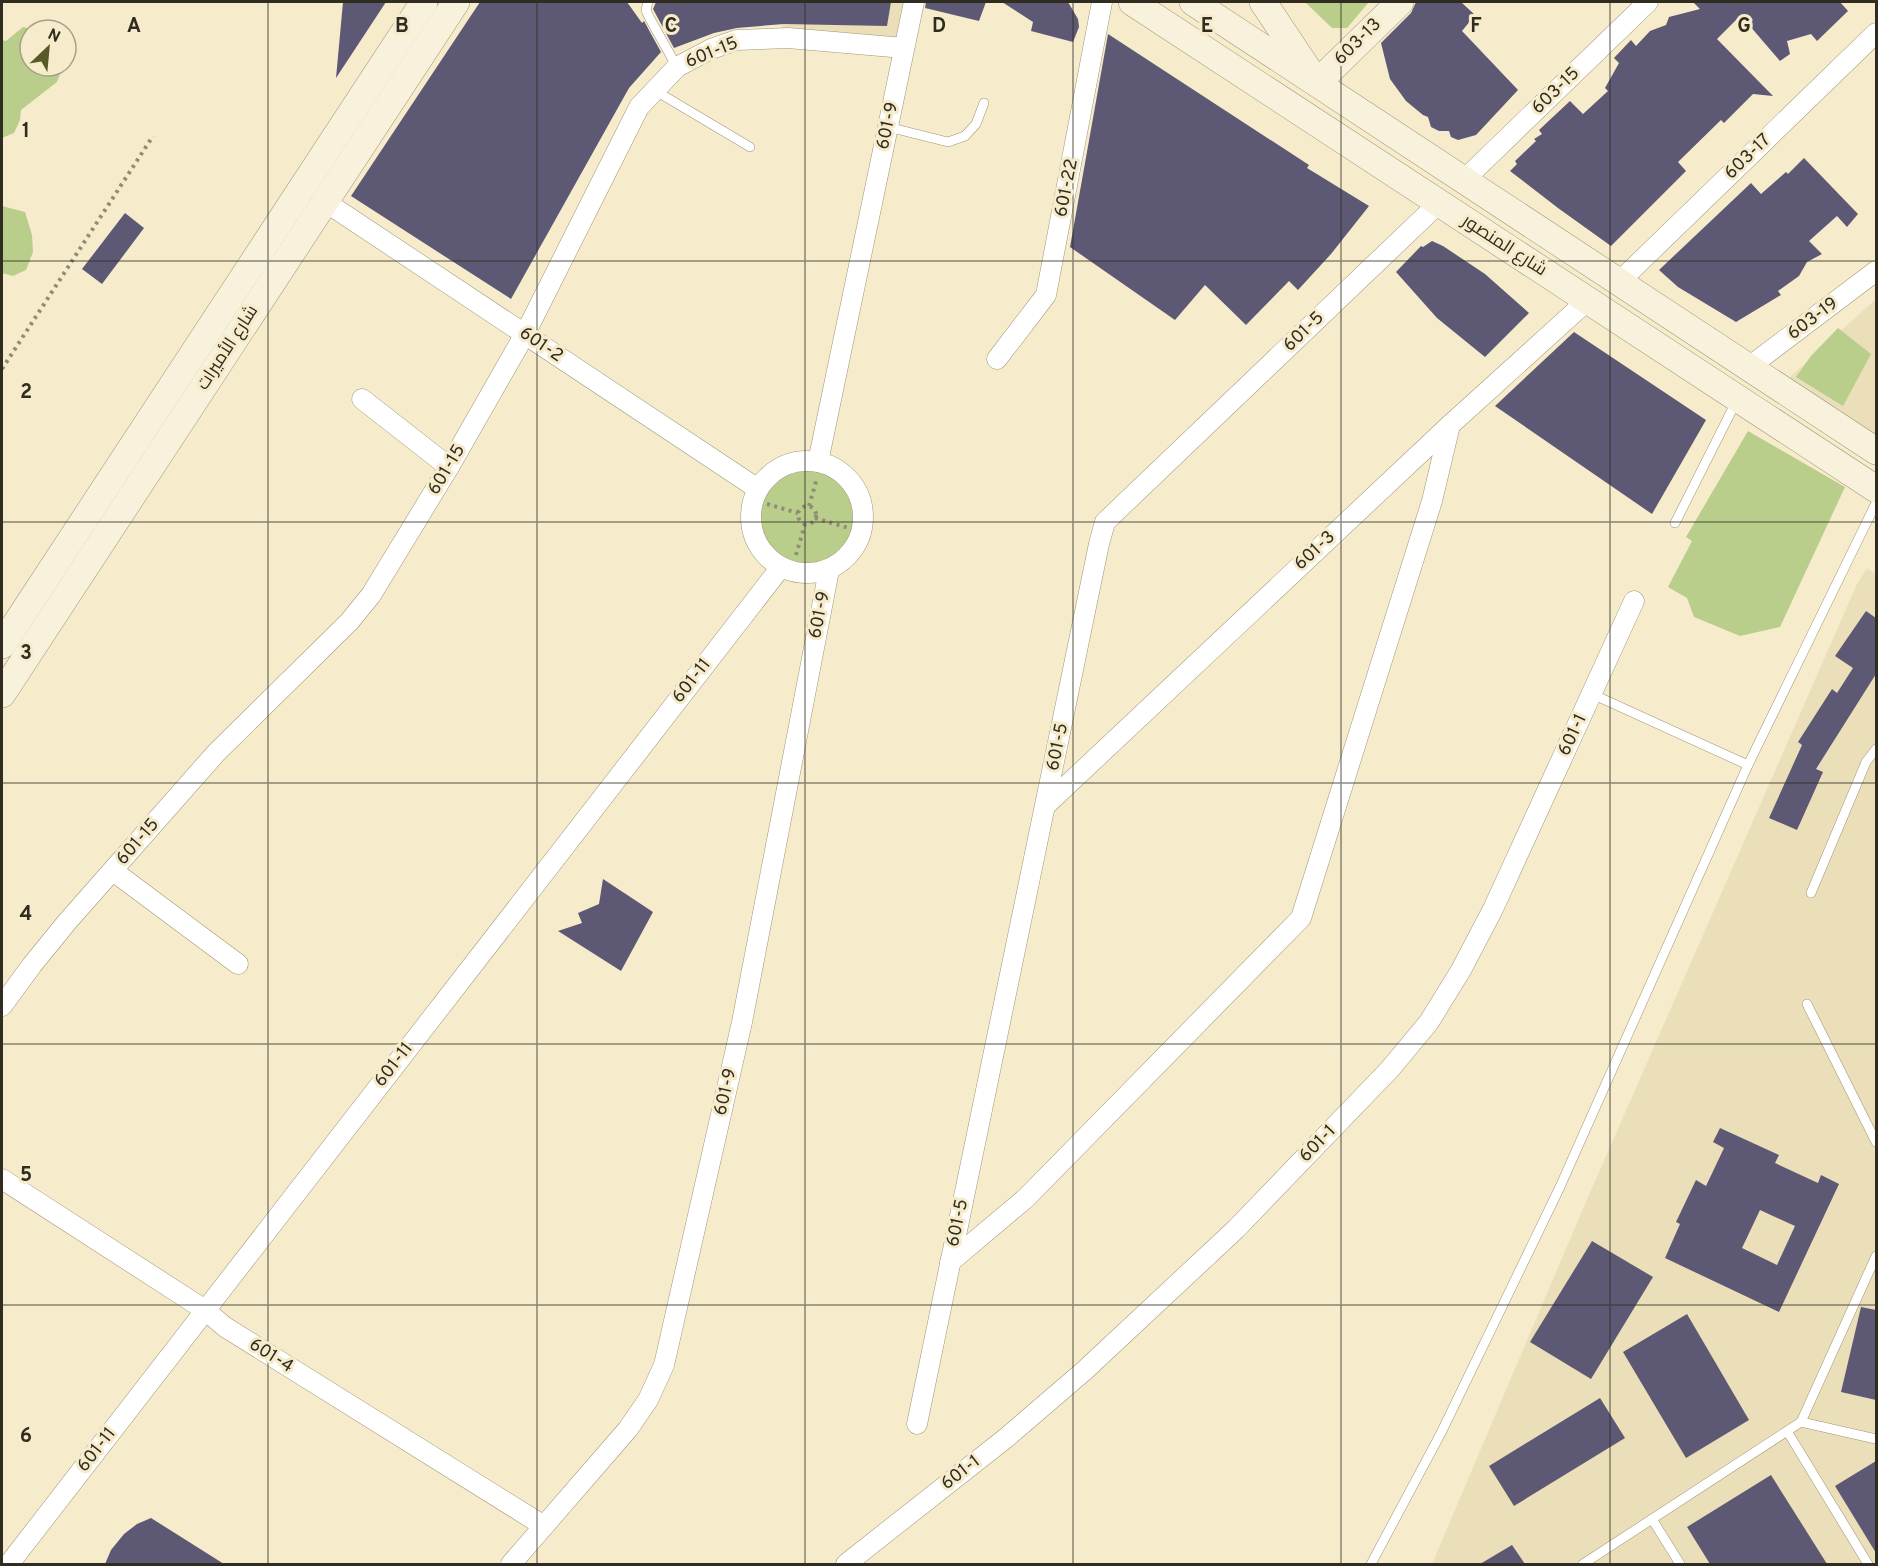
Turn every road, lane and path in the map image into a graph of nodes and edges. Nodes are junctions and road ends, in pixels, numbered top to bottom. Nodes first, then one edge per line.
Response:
1 (424, 2) edge
2 (456, 2) edge
3 (648, 2) edge
4 (914, 2) edge
5 (1102, 2) edge
6 (1132, 2) edge
7 (1159, 2) edge
8 (1193, 2) edge
9 (1263, 2) edge
10 (1400, 2) edge
11 (1648, 2) edge
12 (1169, 26) junction
13 (1876, 33) edge
14 (904, 48) junction
15 (677, 67) junction
16 (1317, 83) junction
17 (654, 90) junction
18 (984, 103) dead end
19 (888, 127) junction
20 (153, 136) dead end
21 (750, 147) dead end
22 (1464, 180) junction
23 (324, 201) junction
24 (1439, 203) junction
25 (1876, 271) edge
26 (1618, 282) junction
27 (1588, 300) junction
28 (525, 334) junction
29 (997, 359) dead end
30 (1749, 367) junction
31 (2, 369) edge
32 (1737, 398) junction
33 (362, 399) dead end
34 (1450, 424) junction
35 (1876, 451) edge
36 (449, 467) junction
37 (819, 467) junction
38 (1876, 489) edge
39 (761, 496) junction
40 (1876, 503) edge
41 (809, 506) junction
42 (798, 513) junction
43 (815, 518) junction
44 (1675, 523) dead end
45 (805, 524) junction
46 (852, 529) dead end
47 (787, 564) junction
48 (829, 570) junction
49 (1634, 601) dead end
50 (2, 645) edge
51 (2, 694) edge
52 (1592, 694) junction
53 (1876, 749) edge
54 (1748, 765) junction
55 (1046, 805) junction
56 (113, 871) junction
57 (1812, 893) dead end
58 (238, 964) dead end
59 (1807, 1004) dead end
60 (2, 1006) edge
61 (1876, 1142) edge
62 (2, 1179) edge
63 (1876, 1256) edge
64 (950, 1262) junction
65 (205, 1310) junction
66 (1802, 1422) junction
67 (917, 1424) dead end
68 (1787, 1431) junction
69 (1876, 1439) edge
70 (1652, 1519) junction
71 (544, 1526) junction
72 (9, 1564) edge
73 (511, 1564) edge
74 (846, 1564) edge
75 (1371, 1564) edge
76 (1583, 1564) edge
77 (1680, 1564) edge
78 (1868, 1564) edge

1 - 50 main road, شارع الأميرات
2 - 23 main road, شارع الأميرات
3 - 15 lane
4 - 14 street, 601-9
5 - 29 street, 601-22
6 - 12 main road, شارع المنصور
7 - 12 main road
8 - 16 main road, شارع المنصور
9 - 16 main road
10 - 16 main road, 603-13
11 - 22 street, 603-15
12 - 24 main road, شارع المنصور
13 - 26 street, 603-17
14 - 15 street, 601-15
14 - 19 street, 601-9
15 - 17 street, 601-15
16 - 22 main road, شارع المنصور
17 - 21 lane
17 - 28 street, 601-15
18 - 19 lane
19 - 37 street, 601-9
20 - 31 path
22 - 26 main road, شارع المنصور
23 - 28 street, 601-2
23 - 51 main road, شارع الأميرات
24 - 27 main road, شارع المنصور
24 - 55 street, 601-5
25 - 30 street, 603-19
26 - 30 main road, شارع المنصور
27 - 32 main road, شارع المنصور
27 - 34 street, 601-3
28 - 36 street, 601-15
28 - 39 street, 601-2
30 - 35 main road, شارع المنصور
32 - 38 main road, شارع المنصور
32 - 44 lane
33 - 36 street
34 - 55 street, 601-3
34 - 64 street
36 - 56 street, 601-15
37 - 39 street
37 - 41 path
37 - 48 street
39 - 42 path
39 - 47 street
40 - 54 lane
41 - 42 path
41 - 43 path
42 - 45 path
43 - 45 path
43 - 46 path
45 - 47 path
47 - 48 street
47 - 65 street, 601-11
48 - 71 street, 601-9
49 - 52 street, 601-1
52 - 54 lane
52 - 74 street, 601-1
53 - 57 lane
54 - 75 lane
55 - 64 street, 601-5
56 - 58 street
56 - 60 street, 601-15
59 - 61 lane
62 - 65 street, 601-4
63 - 66 lane
64 - 67 street, 601-5
65 - 71 street, 601-4
65 - 72 street, 601-11
66 - 68 lane
66 - 69 lane
68 - 70 lane
68 - 78 lane
70 - 76 lane
70 - 77 lane
71 - 73 street, 601-9

